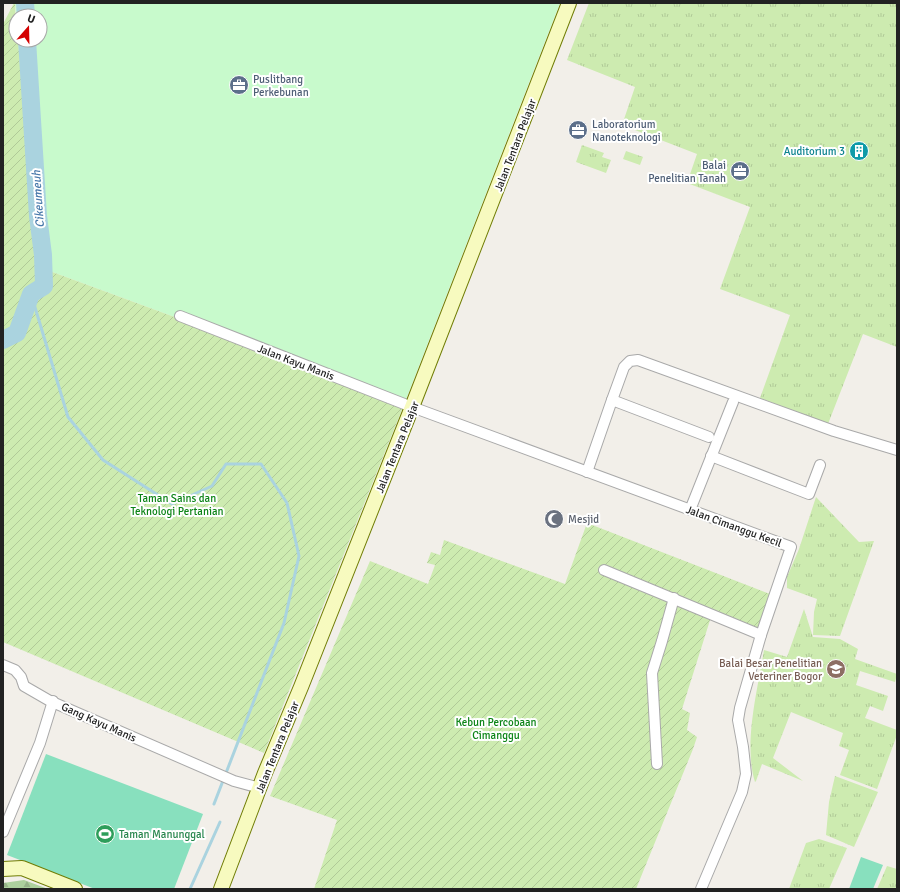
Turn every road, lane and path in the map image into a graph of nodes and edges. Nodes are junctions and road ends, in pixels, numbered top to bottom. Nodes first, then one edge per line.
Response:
1 (569, 3) edge
2 (180, 316) dead end
3 (612, 400) junction
4 (733, 402) dead end
5 (412, 408) junction
6 (709, 437) dead end
7 (897, 450) edge
8 (711, 456) junction
9 (820, 465) dead end
10 (587, 472) junction
11 (690, 510) junction
12 (604, 570) dead end
13 (674, 598) junction
14 (761, 635) junction
15 (3, 665) edge
16 (53, 701) junction
17 (657, 764) dead end
18 (260, 788) junction
19 (8, 807) edge
20 (3, 832) edge
21 (3, 869) edge
22 (75, 889) edge
23 (221, 889) edge
24 (701, 889) edge

1 - 5 main road, Jalan Tentara Pelajar
2 - 5 street, Jalan Kayu Manis
3 - 6 street
3 - 7 street
3 - 10 street
4 - 8 street
5 - 10 street, Jalan Cimanggu Kecil
5 - 18 main road, Jalan Tentara Pelajar
8 - 9 street
8 - 11 street
10 - 11 street, Jalan Cimanggu Kecil
11 - 14 street, Jalan Cimanggu Kecil
12 - 13 street
13 - 14 street
13 - 17 street
14 - 24 street, Jalan Cimanggu Kecil
15 - 16 street, Gang Kayu Manis
16 - 18 street, Gang Kayu Manis
16 - 19 street
18 - 23 main road, Jalan Tentara Pelajar
19 - 20 street
21 - 22 main road

